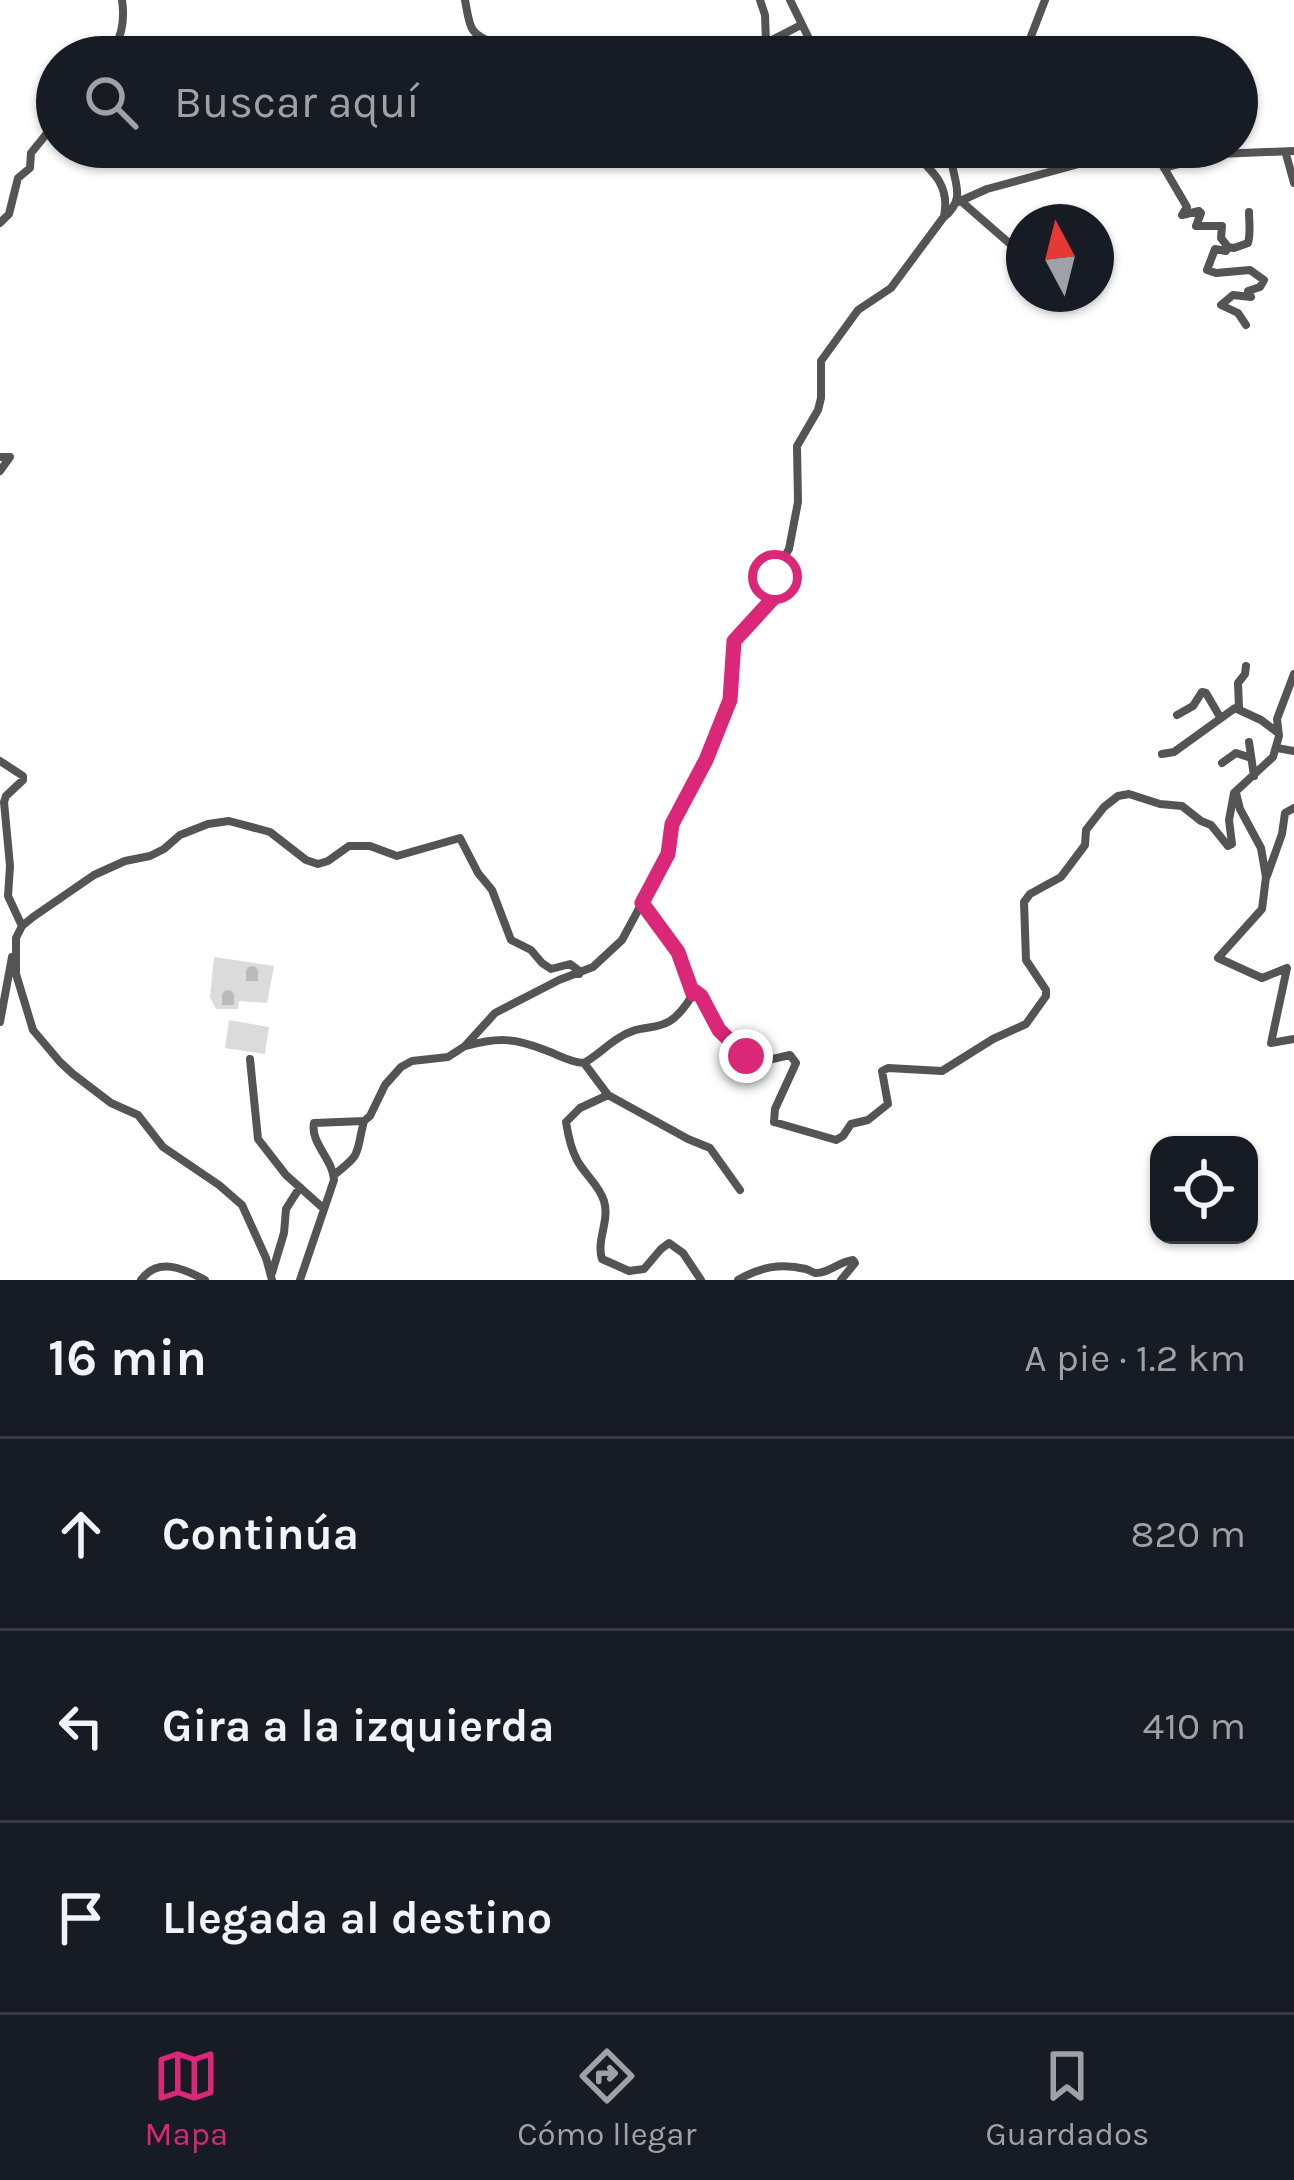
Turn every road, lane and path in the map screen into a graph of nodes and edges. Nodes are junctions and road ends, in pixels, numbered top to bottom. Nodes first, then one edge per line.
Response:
1 (122, 0) edge
2 (465, 0) edge
3 (760, 0) edge
4 (790, 0) edge
5 (1045, 0) edge
6 (801, 25) junction
7 (120, 36) edge
8 (476, 36) edge
9 (766, 36) edge
10 (780, 36) edge
11 (807, 36) edge
12 (1031, 36) edge
13 (36, 147) edge
14 (1258, 153) edge
15 (1290, 153) edge
16 (927, 168) edge
17 (953, 168) edge
18 (1064, 168) edge
19 (1164, 168) edge
20 (1294, 185) edge
21 (959, 202) junction
22 (1249, 212) dead end
23 (943, 218) junction
24 (0, 223) edge
25 (1006, 241) edge
26 (1228, 247) junction
27 (1246, 325) dead end
28 (0, 457) edge
29 (0, 471) edge
30 (1246, 666) dead end
31 (1294, 674) edge
32 (1239, 708) junction
33 (1177, 716) dead end
34 (1220, 717) junction
35 (1279, 736) junction
36 (1249, 742) dead end
37 (1277, 748) junction
38 (1294, 752) edge
39 (1162, 754) dead end
40 (1251, 758) junction
41 (0, 761) edge
42 (1222, 763) dead end
43 (1254, 776) junction
44 (1235, 789) junction
45 (1294, 808) edge
46 (1266, 877) junction
47 (642, 903) junction
48 (22, 926) junction
49 (16, 938) junction
50 (579, 974) junction
51 (693, 994) junction
52 (0, 1022) edge
53 (1294, 1040) edge
54 (465, 1046) junction
55 (250, 1059) dead end
56 (584, 1064) junction
57 (608, 1095) junction
58 (364, 1121) junction
59 (334, 1175) junction
60 (299, 1187) junction
61 (740, 1190) dead end
62 (323, 1208) junction
63 (272, 1277) edge
64 (141, 1280) edge
65 (205, 1280) edge
66 (300, 1280) edge
67 (701, 1280) edge
68 (738, 1280) edge
69 (841, 1280) edge

1 - 7 street
2 - 8 street
3 - 9 street
4 - 6 street
5 - 12 street
6 - 10 street
6 - 11 street
13 - 24 street
14 - 15 street
15 - 20 street
16 - 23 street
17 - 21 street
18 - 21 street
19 - 26 street
21 - 23 street
21 - 25 street
22 - 26 street
23 - 47 street
26 - 27 street
28 - 29 street
30 - 32 street
31 - 35 street
32 - 34 street
32 - 35 street
33 - 34 street
34 - 39 street
35 - 37 street
36 - 40 street
37 - 38 street
37 - 43 street
40 - 42 street
40 - 43 street
41 - 48 street
43 - 44 street
44 - 46 street
44 - 51 street
45 - 46 street
46 - 53 street
47 - 50 street
47 - 51 street
48 - 49 street
48 - 50 street
49 - 52 street
49 - 63 street
50 - 54 street
51 - 56 street
54 - 56 street
54 - 58 street
55 - 60 street
56 - 57 street
57 - 61 street
57 - 67 street
58 - 59 street
58 - 59 street
59 - 62 street
60 - 62 street
60 - 63 street
62 - 66 street
64 - 65 street
68 - 69 street

